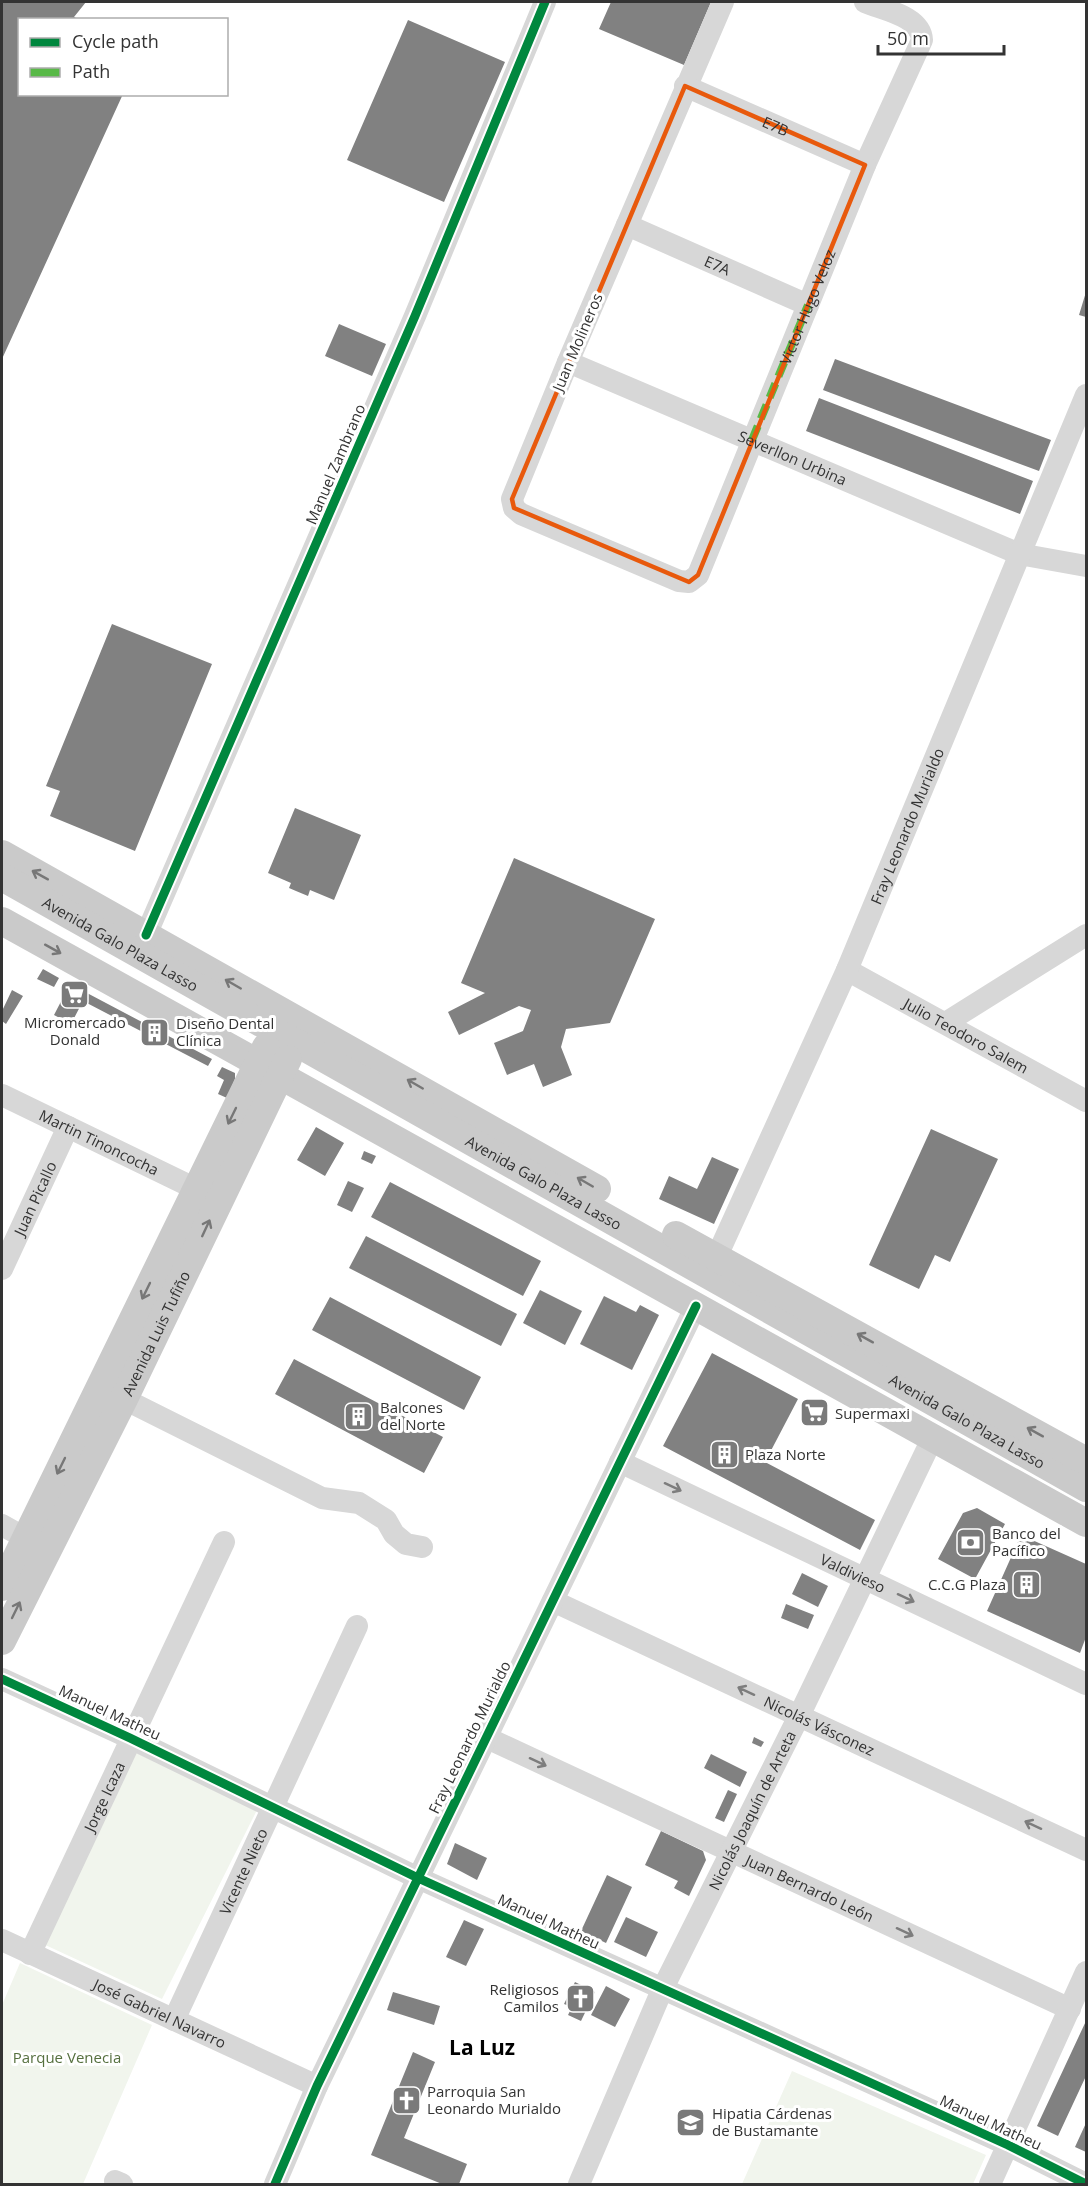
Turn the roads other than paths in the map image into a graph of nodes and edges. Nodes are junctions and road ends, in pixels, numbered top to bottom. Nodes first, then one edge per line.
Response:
1 (545, 2) edge
2 (723, 2) edge
3 (865, 2) edge
4 (685, 86) junction
5 (865, 165) junction
6 (627, 225) junction
7 (808, 305) junction
8 (568, 362) junction
9 (1086, 395) edge
10 (752, 440) junction
11 (1019, 554) junction
12 (1086, 566) edge
13 (689, 582) joint
14 (2, 854) edge
15 (2, 877) edge
16 (2, 898) edge
17 (2, 921) edge
18 (146, 935) junction
19 (1086, 935) edge
20 (847, 970) junction
21 (947, 1022) junction
22 (281, 1045) junction
23 (2, 1095) edge
24 (1086, 1101) edge
25 (68, 1127) junction
26 (196, 1189) junction
27 (717, 1256) junction
28 (2, 1269) edge
29 (696, 1306) junction
30 (124, 1399) junction
31 (932, 1439) junction
32 (1086, 1461) edge
33 (620, 1462) junction
34 (1086, 1488) edge
35 (1086, 1506) edge
36 (1086, 1523) edge
37 (14, 1531) edge
38 (224, 1542) dead end
39 (422, 1547) dead end
40 (14, 1578) edge
41 (863, 1578) junction
42 (553, 1600) junction
43 (357, 1626) dead end
44 (2, 1641) edge
45 (2, 1679) edge
46 (1086, 1684) edge
47 (799, 1716) junction
48 (485, 1737) junction
49 (130, 1738) junction
50 (272, 1807) junction
51 (1086, 1850) edge
52 (731, 1852) junction
53 (418, 1878) junction
54 (2, 1940) edge
55 (30, 1954) junction
56 (1086, 1972) edge
57 (662, 1990) junction
58 (1070, 2009) junction
59 (174, 2020) junction
60 (317, 2086) junction
61 (1008, 2145) junction
62 (275, 2184) edge
63 (579, 2184) edge
64 (990, 2184) edge
65 (1086, 2184) edge

1 - 18 street, Manuel Zambrano
2 - 4 street, Juan Molineros
3 - 5 street, Victor Hugo Veloz
4 - 5 street, E7B
4 - 6 street, Juan Molineros
5 - 7 street, Victor Hugo Veloz
6 - 7 street, E7A
6 - 8 street, Juan Molineros
7 - 10 street, Victor Hugo Veloz
8 - 10 street, Severllon Urbina
8 - 13 street, Juan Molineros
9 - 11 street, Fray Leonardo Murialdo
10 - 11 street, Severllon Urbina
10 - 13 street, Victor Hugo Veloz
11 - 12 street, Severllon Urbina
11 - 20 street, Fray Leonardo Murialdo
18 -> 14 main road, Avenida Galo Plaza Lasso
15 - 22 main road, Avenida Galo Plaza Lasso
16 - 22 main road, Avenida Galo Plaza Lasso
17 -> 22 main road, Avenida Galo Plaza Lasso
22 -> 18 main road, Avenida Galo Plaza Lasso
19 - 21 street
20 - 21 street, Julio Teodoro Salem
20 - 27 street, Fray Leonardo Murialdo
21 - 24 street, Julio Teodoro Salem
22 -> 26 main road, Avenida Luis Tufiño
27 -> 22 main road, Avenida Galo Plaza Lasso
22 - 29 main road, Avenida Galo Plaza Lasso
30 -> 22 main road, Avenida Luis Tufiño
22 - 34 main road, Avenida Galo Plaza Lasso
22 - 35 main road, Avenida Galo Plaza Lasso
23 - 25 street, Martin Tinoncocha
25 - 26 street, Martin Tinoncocha
25 - 28 street, Juan Picallo
26 -> 37 main road, Avenida Luis Tufiño
32 -> 27 main road, Avenida Galo Plaza Lasso
29 - 31 main road, Avenida Galo Plaza Lasso
29 - 33 street, Fray Leonardo Murialdo
30 - 39 street
30 - 40 main road, Avenida Luis Tufiño
31 - 36 main road, Avenida Galo Plaza Lasso
31 - 41 street, Nicolás Joaquín de Arteta
33 -> 41 street, Valdivieso
33 - 42 street, Fray Leonardo Murialdo
37 - 40 main road, Avenida Luis Tufiño
38 - 49 street, Jorge Icaza
44 -> 40 main road, Avenida Luis Tufiño
41 -> 46 street, Valdivieso
41 - 47 street, Nicolás Joaquín de Arteta
47 -> 42 street, Nicolás Vásconez
42 - 48 street, Fray Leonardo Murialdo
43 - 50 street, Vicente Nieto
45 - 49 street, Manuel Matheu
51 -> 47 street, Nicolás Vásconez
47 - 52 street, Nicolás Joaquín de Arteta
48 -> 52 street, Juan Bernardo León
48 - 53 street, Fray Leonardo Murialdo
49 - 50 street, Manuel Matheu
49 - 55 street, Jorge Icaza
50 - 53 street, Manuel Matheu
50 - 59 street, Vicente Nieto
52 - 57 street, Nicolás Joaquín de Arteta
52 -> 58 street, Juan Bernardo León
53 - 57 street, Manuel Matheu
53 - 60 street, Fray Leonardo Murialdo
54 - 55 street, José Gabriel Navarro
55 - 59 street, José Gabriel Navarro
56 - 58 street
57 - 61 street, Manuel Matheu
57 - 63 street, Nicolás Joaquín de Arteta
58 - 61 street
59 - 60 street, José Gabriel Navarro
60 - 62 street, Fray Leonardo Murialdo
61 - 64 street
61 - 65 street, Manuel Matheu

